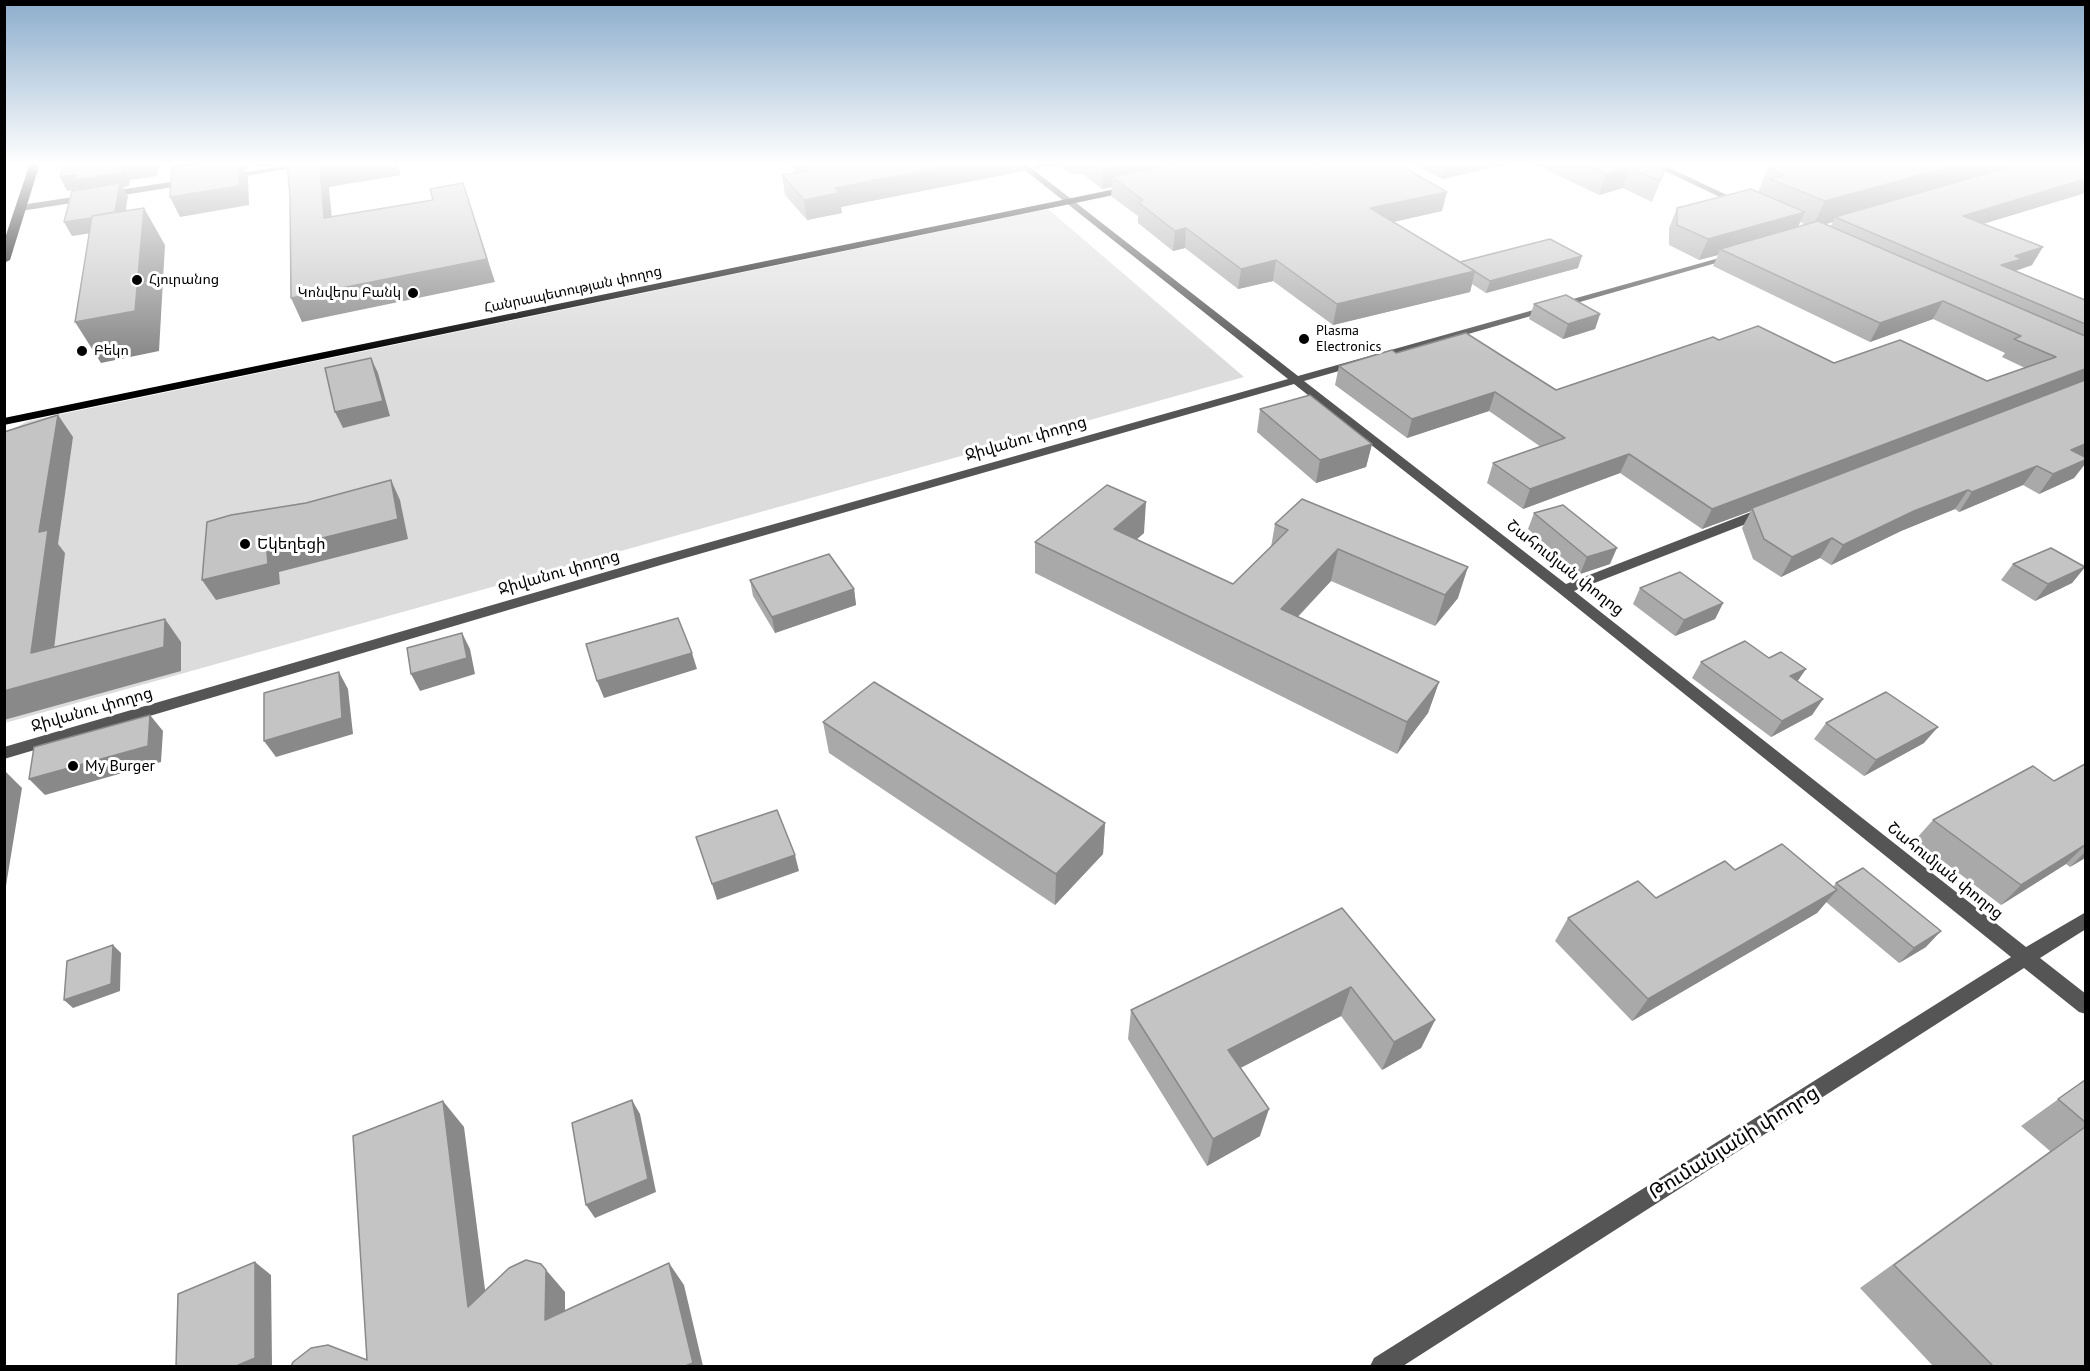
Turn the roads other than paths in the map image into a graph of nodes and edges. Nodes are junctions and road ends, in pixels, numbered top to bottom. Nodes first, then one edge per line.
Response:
1 (15, 227) edge
2 (942, 227) edge
3 (1100, 227) edge
4 (1743, 253) edge
5 (4, 260) edge
6 (1296, 379) junction
7 (4, 422) edge
8 (1775, 508) edge
9 (1564, 590) junction
10 (4, 753) edge
11 (2085, 919) edge
12 (2026, 959) junction
13 (2085, 1006) edge
14 (1382, 1366) edge

1 - 5 highway
2 - 7 main road, Հանրապետության փողոց
3 - 6 street, Շահումյան փողոց
4 - 6 street, Ջիվանու փողոց
6 - 9 street, Շահումյան փողոց
6 - 10 street, Ջիվանու փողոց
8 - 9 street
9 - 12 street, Շահումյան փողոց
11 - 12 street, Թումանյանի փողոց
12 - 13 street, Շահումյան փողոց
12 - 14 street, Թումանյանի փողոց

